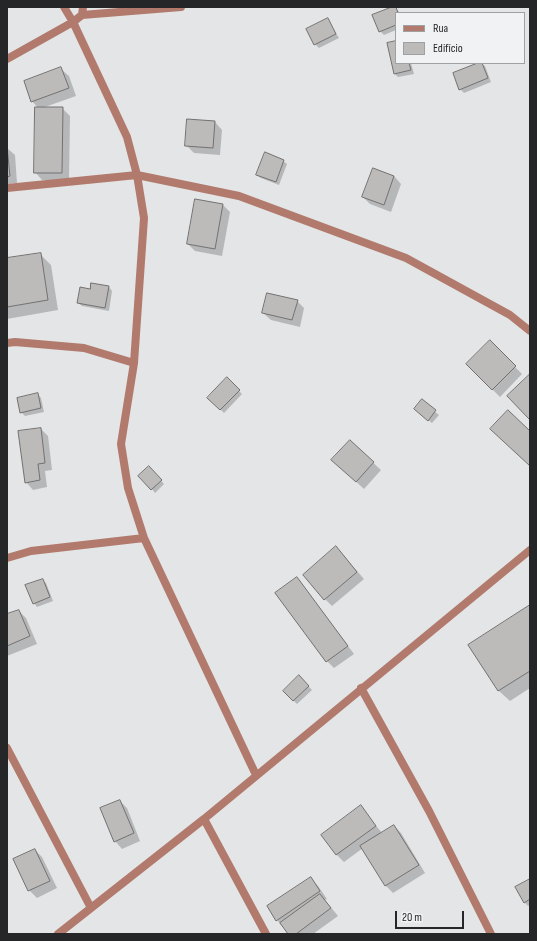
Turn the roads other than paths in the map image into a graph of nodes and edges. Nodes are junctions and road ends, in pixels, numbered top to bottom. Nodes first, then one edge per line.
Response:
1 (64, 7) edge
2 (181, 7) edge
3 (82, 11) edge
4 (74, 22) junction
5 (7, 59) edge
6 (137, 175) junction
7 (7, 188) edge
8 (530, 331) edge
9 (7, 342) edge
10 (134, 363) junction
11 (144, 538) junction
12 (530, 550) edge
13 (7, 558) edge
14 (360, 688) junction
15 (7, 748) edge
16 (256, 775) junction
17 (204, 818) junction
18 (91, 908) junction
19 (58, 934) edge
20 (266, 934) edge
21 (491, 934) edge

1 - 4 street
2 - 3 street
3 - 4 street
4 - 5 street
4 - 6 street
6 - 7 street
6 - 8 street
6 - 10 street
9 - 10 street
10 - 11 street
11 - 13 street
11 - 16 street
12 - 14 street
14 - 16 street
14 - 21 street
15 - 18 street
16 - 17 street
17 - 18 street
17 - 20 street
18 - 19 street

